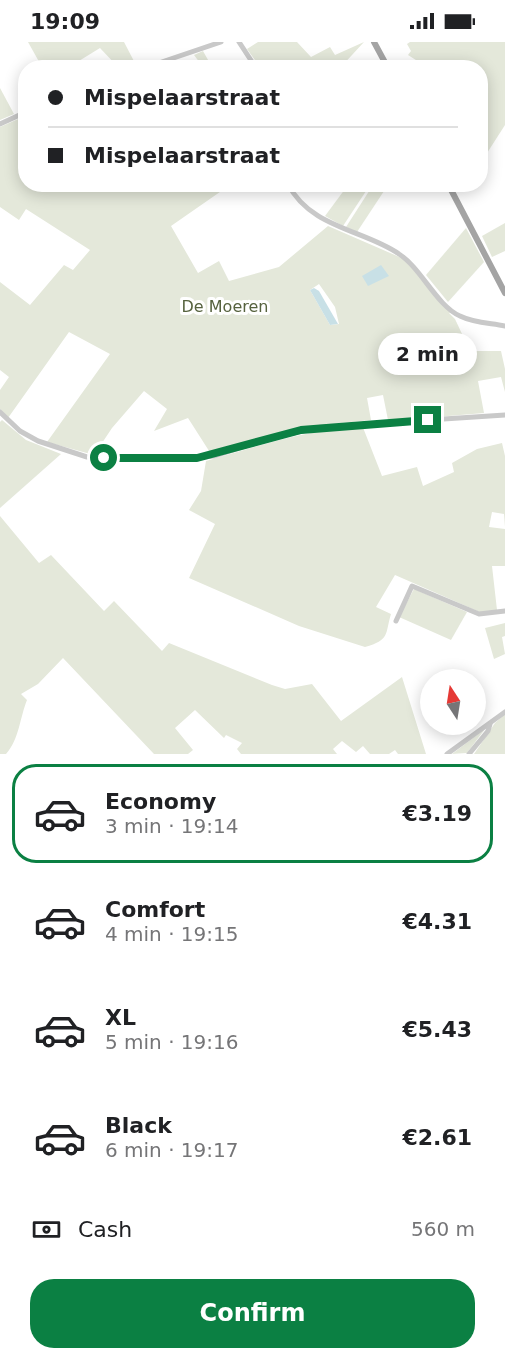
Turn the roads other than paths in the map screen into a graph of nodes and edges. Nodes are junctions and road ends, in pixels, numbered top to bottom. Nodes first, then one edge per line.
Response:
1 (221, 42) edge
2 (239, 42) edge
3 (374, 42) edge
4 (168, 60) edge
5 (251, 60) edge
6 (384, 60) edge
7 (18, 115) edge
8 (0, 123) edge
9 (294, 192) edge
10 (452, 192) edge
11 (505, 293) edge
12 (505, 326) edge
13 (0, 412) edge
14 (505, 415) edge
15 (505, 611) edge
16 (396, 621) dead end
17 (505, 712) edge
18 (490, 723) junction
19 (447, 754) edge
20 (469, 754) edge

1 - 4 street
2 - 5 street
3 - 6 main road
7 - 8 street
9 - 12 street
10 - 11 main road
13 - 14 street
15 - 16 street
17 - 18 street
18 - 19 street
18 - 20 street

